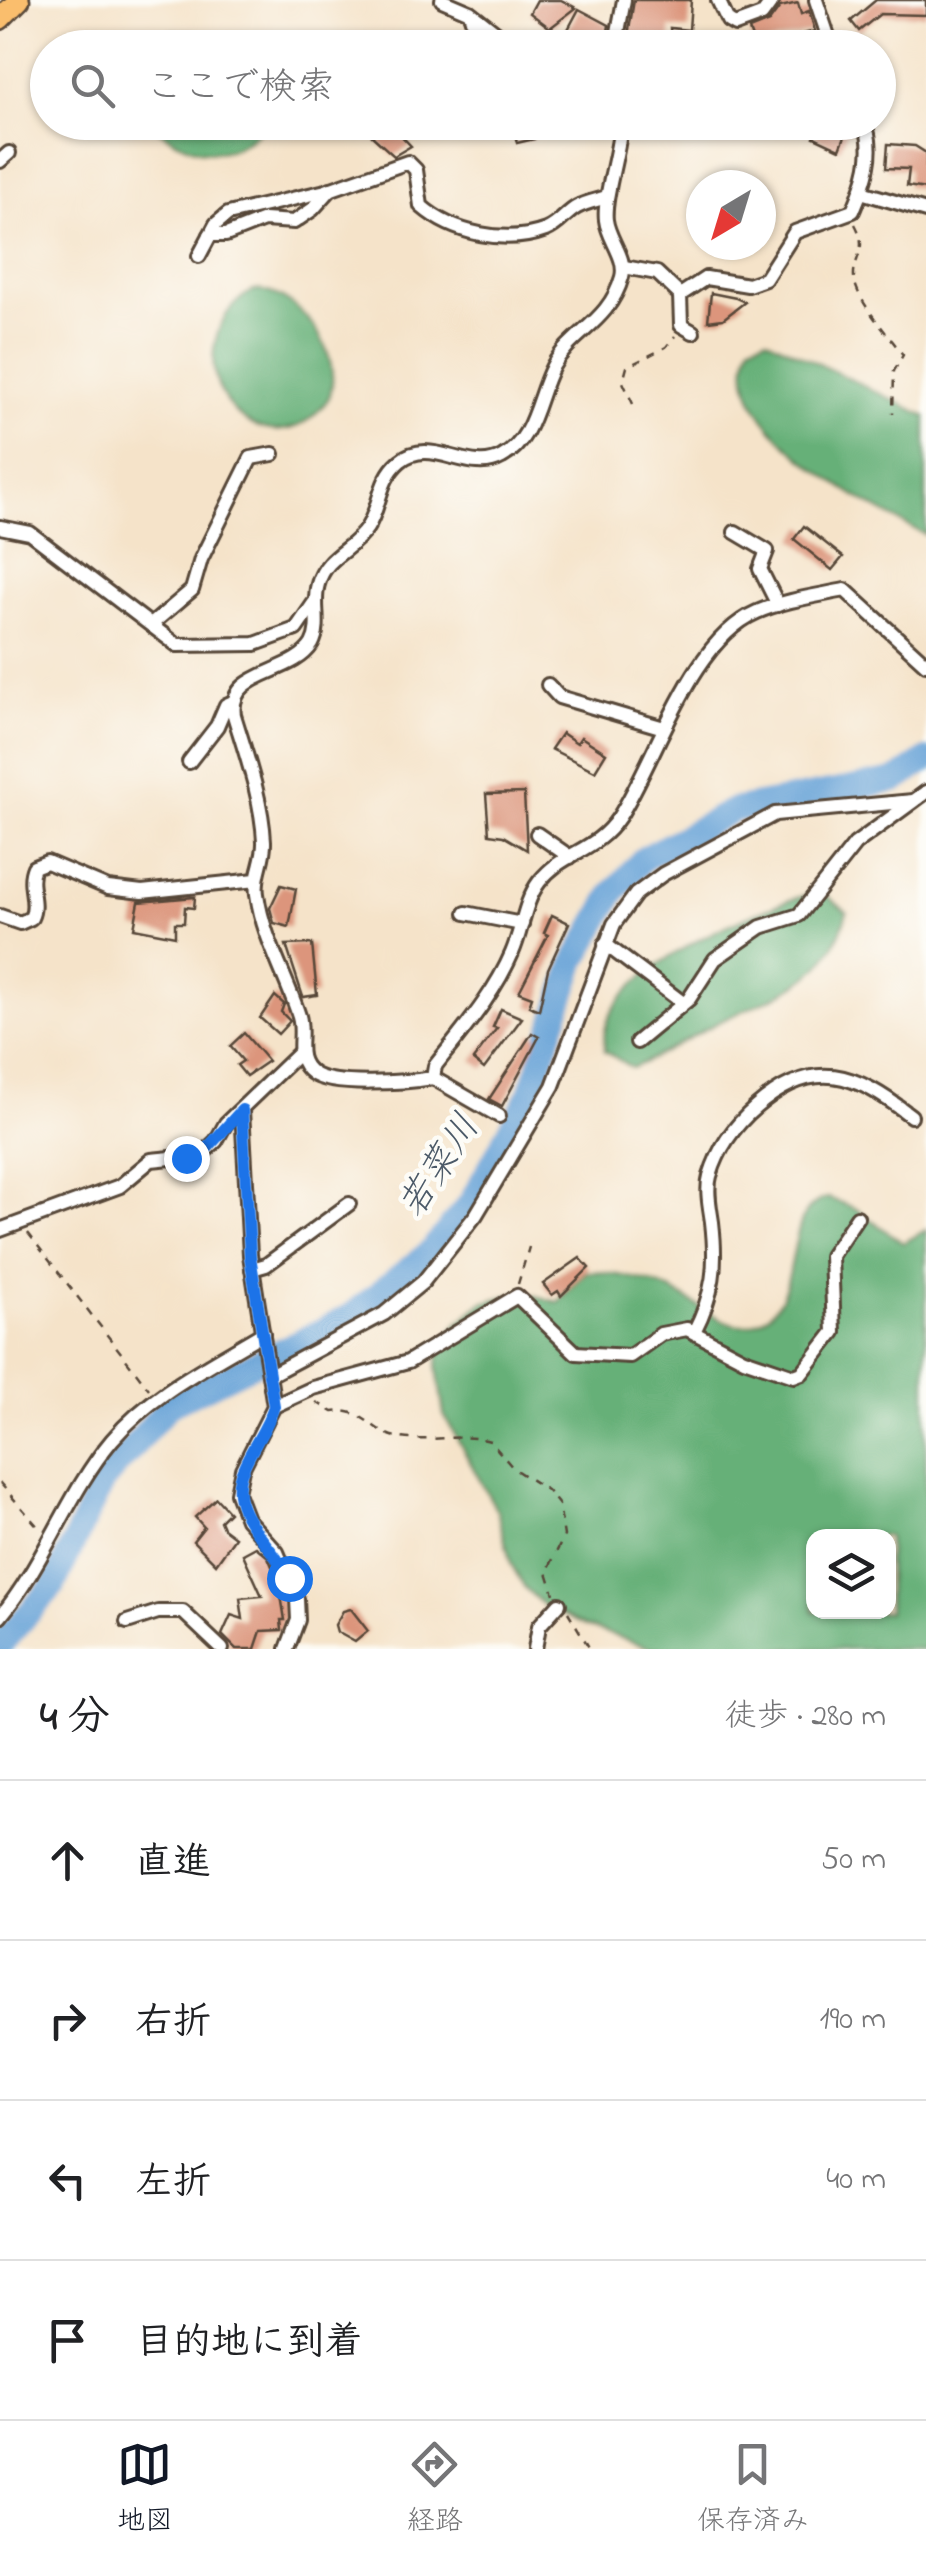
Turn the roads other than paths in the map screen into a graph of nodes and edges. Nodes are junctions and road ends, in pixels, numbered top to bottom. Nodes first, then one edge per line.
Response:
1 (19, 0) edge
2 (442, 0) edge
3 (624, 0) edge
4 (718, 0) edge
5 (773, 0) edge
6 (816, 0) edge
7 (470, 12) junction
8 (0, 19) edge
9 (476, 30) edge
10 (493, 30) edge
11 (618, 30) edge
12 (826, 30) edge
13 (620, 140) edge
14 (871, 140) edge
15 (331, 189) junction
16 (861, 192) junction
17 (607, 197) junction
18 (926, 211) edge
19 (210, 234) junction
20 (199, 256) dead end
21 (624, 267) junction
22 (680, 295) junction
23 (688, 330) road end
24 (273, 454) dead end
25 (0, 527) edge
26 (735, 532) dead end
27 (315, 601) junction
28 (778, 605) junction
29 (152, 624) junction
30 (926, 664) edge
31 (548, 685) dead end
32 (233, 702) junction
33 (664, 728) junction
34 (189, 762) dead end
35 (926, 792) edge
36 (913, 801) junction
37 (537, 834) dead end
38 (570, 857) junction
39 (256, 880) junction
40 (466, 912) dead end
41 (0, 916) edge
42 (522, 924) junction
43 (605, 944) junction
44 (683, 1003) junction
45 (637, 1042) dead end
46 (299, 1053) junction
47 (433, 1078) junction
48 (242, 1110) junction
49 (499, 1116) dead end
50 (911, 1116) dead end
51 (349, 1204) dead end
52 (857, 1218) dead end
53 (0, 1230) edge
54 (252, 1269) junction
55 (694, 1332) junction
56 (264, 1335) junction
57 (269, 1372) junction
58 (274, 1406) junction
59 (560, 1604) dead end
60 (0, 1616) edge
61 (127, 1622) dead end
62 (222, 1649) edge
63 (286, 1649) edge
64 (535, 1649) edge

1 - 8 main road
2 - 7 street
3 - 11 street
4 - 5 street
6 - 12 street
7 - 9 street
7 - 10 street
13 - 17 street
14 - 16 street
15 - 17 street
15 - 19 street
15 - 19 street
16 - 18 street
16 - 22 street
17 - 21 street
19 - 20 street
21 - 22 street
21 - 27 street
22 - 23 street
24 - 29 street
25 - 29 street
26 - 28 street
27 - 29 street
27 - 32 street
28 - 30 street
28 - 33 street
31 - 33 street
32 - 34 street
32 - 39 street
33 - 38 street
35 - 36 street
36 - 43 street
36 - 44 street
37 - 38 street
38 - 42 street
39 - 41 street
39 - 46 street
40 - 42 street
42 - 47 street
43 - 44 street
43 - 57 street
44 - 45 street
46 - 47 street
46 - 48 street
47 - 49 street
48 - 53 street
48 - 54 street
50 - 55 street
51 - 54 street
52 - 55 street
54 - 56 street
55 - 58 street
56 - 57 street
56 - 60 street
57 - 58 street
58 - 63 street
59 - 64 street
61 - 62 street

